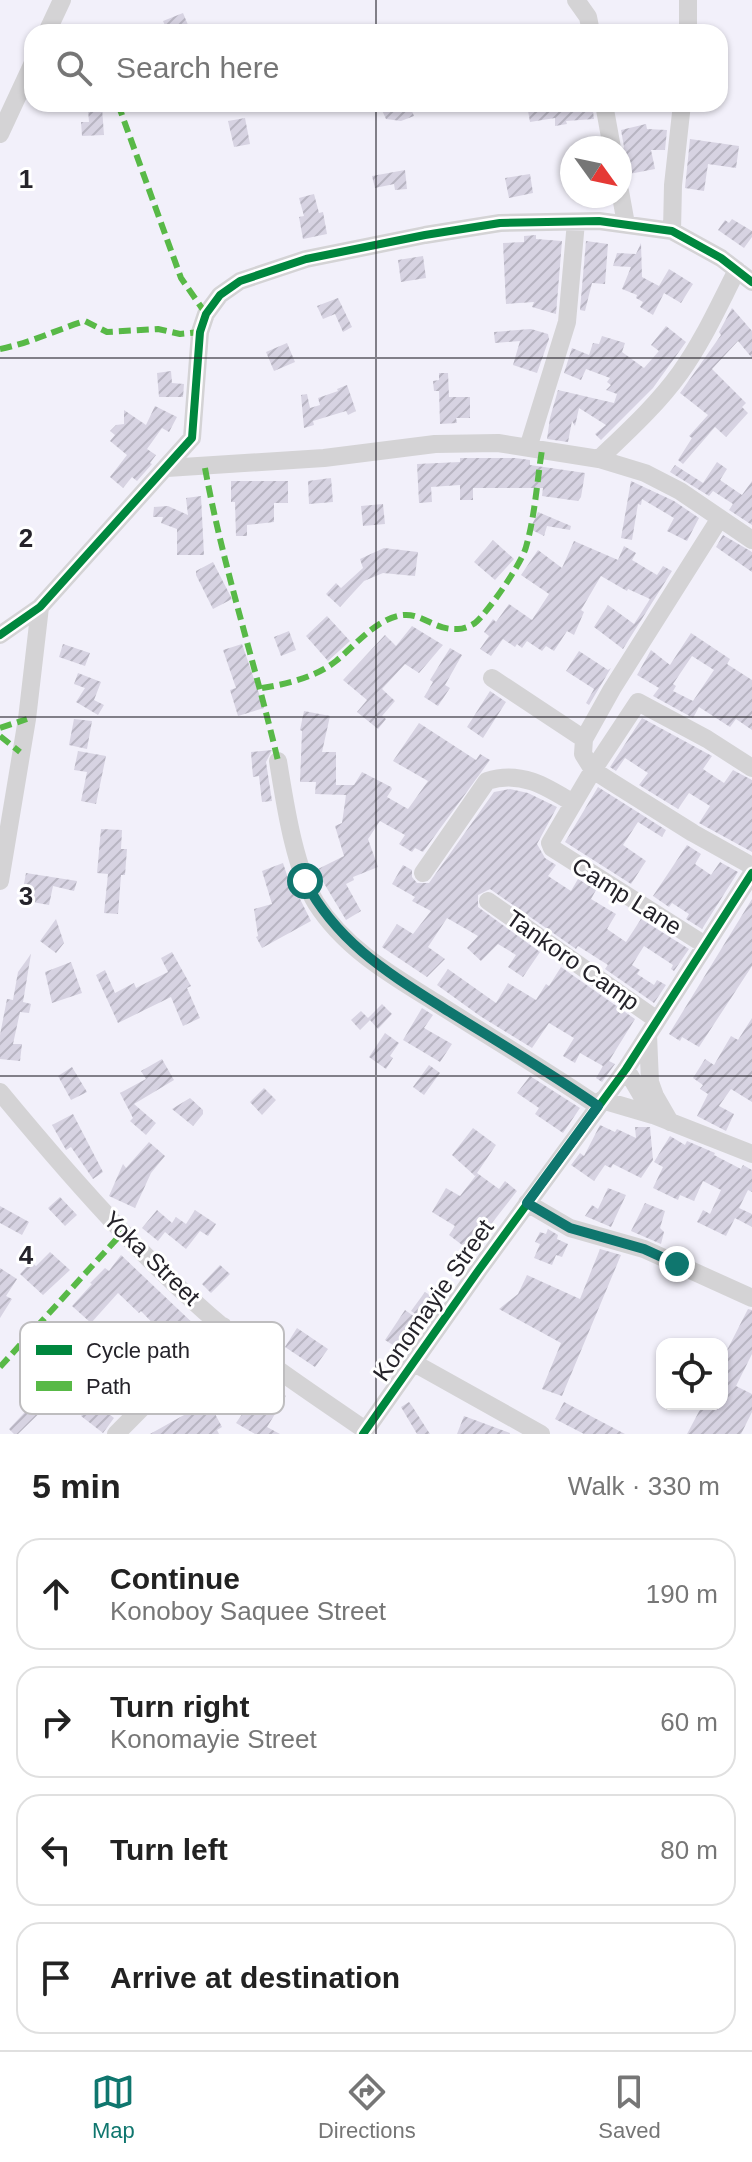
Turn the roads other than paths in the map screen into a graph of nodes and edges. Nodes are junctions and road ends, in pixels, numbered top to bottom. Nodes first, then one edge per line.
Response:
1 (62, 0) edge
2 (576, 0) edge
3 (688, 0) edge
4 (51, 24) edge
5 (589, 24) edge
6 (688, 24) edge
7 (24, 82) edge
8 (605, 112) edge
9 (681, 112) edge
10 (0, 134) edge
11 (610, 136) edge
12 (623, 208) edge
13 (576, 222) junction
14 (626, 224) junction
15 (672, 231) junction
16 (745, 276) edge
17 (528, 448) junction
18 (599, 459) junction
19 (167, 468) junction
20 (720, 518) junction
21 (752, 540) edge
22 (40, 607) junction
23 (0, 635) edge
24 (492, 678) dead end
25 (584, 739) junction
26 (278, 761) dead end
27 (752, 768) edge
28 (593, 770) junction
29 (573, 803) junction
30 (752, 866) edge
31 (423, 873) dead end
32 (752, 873) edge
33 (0, 881) edge
34 (488, 901) dead end
35 (705, 945) junction
36 (653, 1027) junction
37 (626, 1069) junction
38 (0, 1092) edge
39 (600, 1103) junction
40 (662, 1119) junction
41 (752, 1154) edge
42 (527, 1203) junction
43 (752, 1298) edge
44 (219, 1322) edge
45 (414, 1363) junction
46 (284, 1373) edge
47 (136, 1414) edge
48 (364, 1432) edge
49 (116, 1434) edge
50 (541, 1434) edge

1 - 4 street
2 - 5 street
3 - 6 street
7 - 10 street
8 - 11 street
9 - 15 street
12 - 14 street
13 - 14 street
13 - 17 street
13 - 19 street
14 - 15 street
15 - 16 street
16 - 18 street
17 - 18 street
17 - 19 street
18 - 20 street
19 - 22 street
20 - 21 street
20 - 25 street
22 - 23 street
22 - 33 street
24 - 25 street
25 - 28 street
26 - 39 street
27 - 28 street
28 - 29 street
28 - 30 street
29 - 31 street
29 - 35 street, Camp Lane
32 - 35 street, Konomayie Street
34 - 36 street, Tankoro Camp
35 - 36 street, Konomayie Street
36 - 37 street, Konomayie Street
36 - 40 street
37 - 39 street, Konomayie Street
37 - 40 street
38 - 44 street, Yoka Street
39 - 40 street
39 - 42 street, Konomayie Street
40 - 41 street
42 - 43 street
42 - 45 street, Konomayie Street
45 - 48 street, Konomayie Street
45 - 50 street
46 - 48 street, Yoka Street
47 - 49 street

